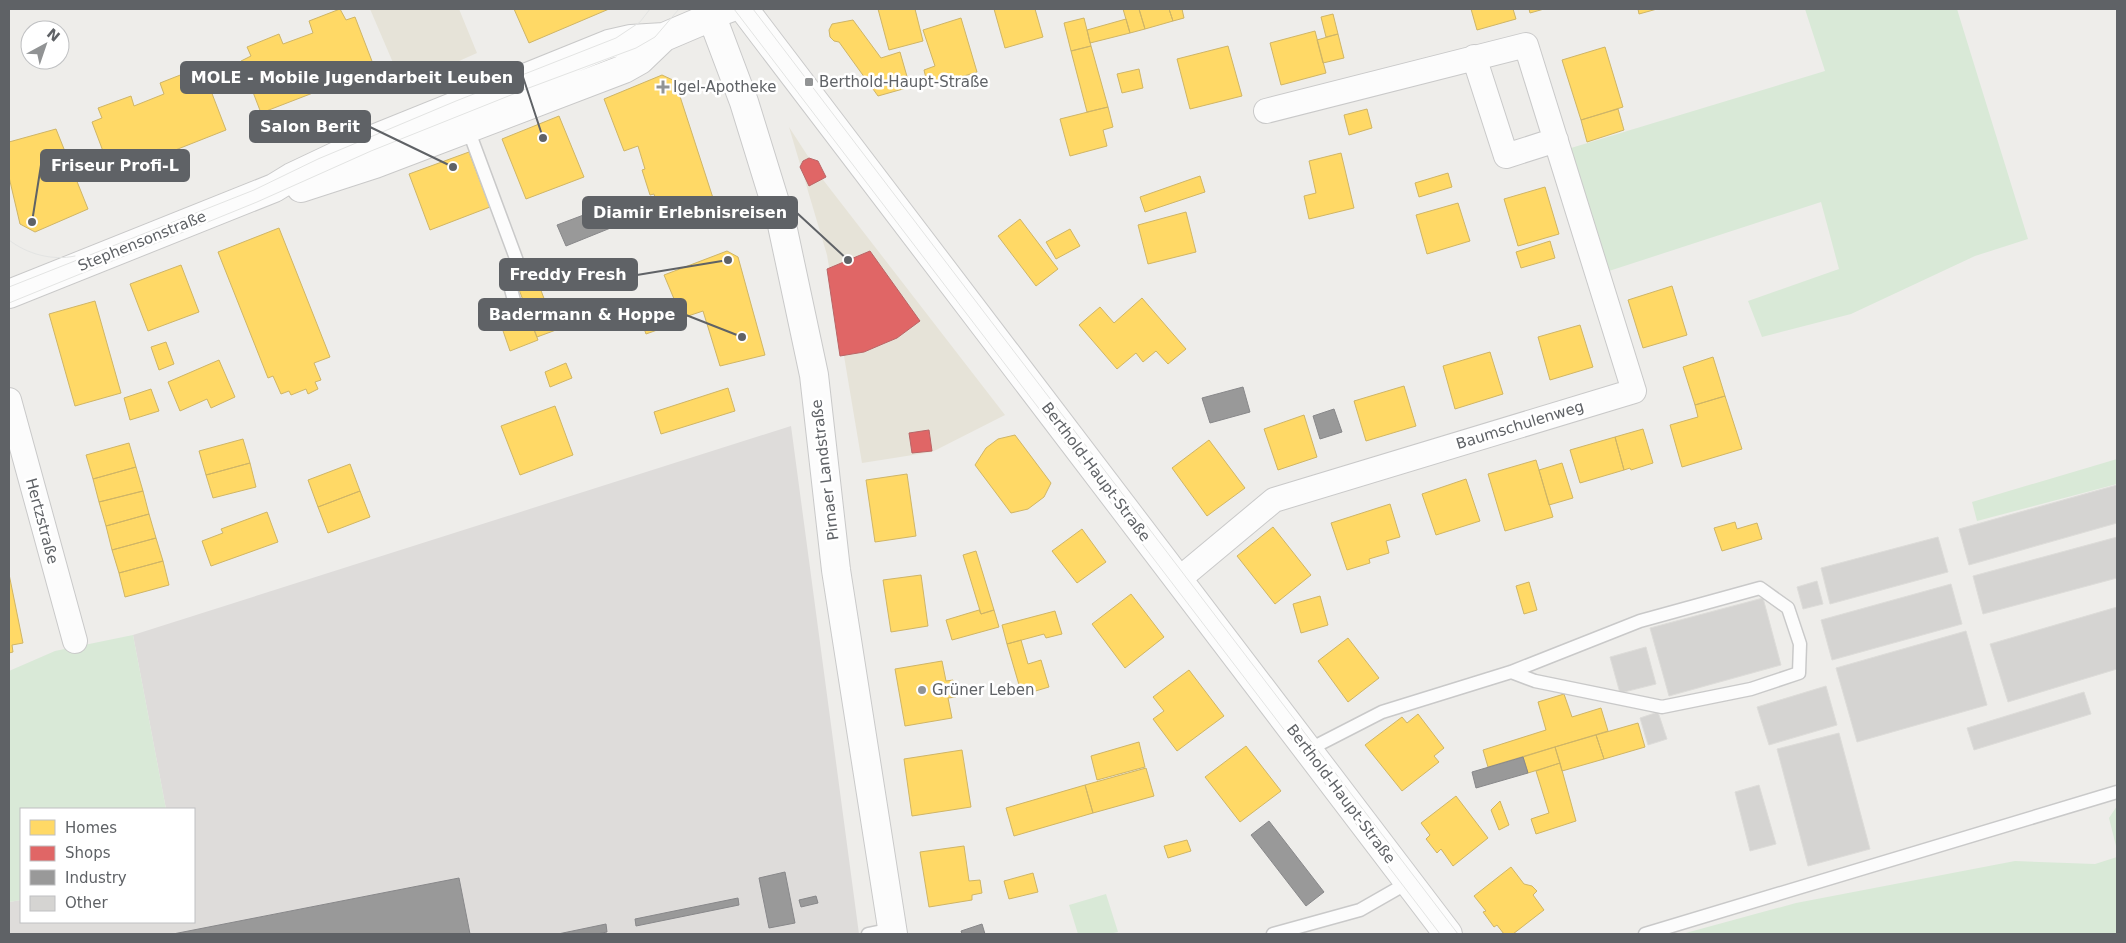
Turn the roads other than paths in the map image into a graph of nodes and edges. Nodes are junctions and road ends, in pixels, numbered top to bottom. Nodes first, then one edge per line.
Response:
1 (744, 9) edge
2 (715, 11) edge
3 (664, 37) junction
4 (1474, 57) junction
5 (1266, 111) dead end
6 (468, 129) junction
7 (1556, 140) junction
8 (274, 188) junction
9 (9, 294) edge
10 (515, 304) dead end
11 (9, 400) edge
12 (1178, 580) junction
13 (75, 641) dead end
14 (1511, 672) junction
15 (1308, 750) junction
16 (2117, 792) edge
17 (1409, 882) junction
18 (884, 933) edge
19 (1273, 934) edge
20 (1448, 934) edge
21 (1645, 934) edge

1 - 12 street, Berthold-Haupt-Straße
2 - 3 street, Stephensonstraße
2 - 18 street, Pirnaer Landstraße
3 - 6 street, Stephensonstraße
3 - 8 street, Stephensonstraße
4 - 5 street, Baumschulenweg
4 - 7 street, Baumschulenweg
4 - 7 street
6 - 8 street, Stephensonstraße
6 - 10 lane
7 - 12 street, Baumschulenweg
8 - 9 street, Stephensonstraße
11 - 13 street, Hertzstraße
12 - 15 street, Berthold-Haupt-Straße
14 - 14 lane
14 - 15 lane
15 - 17 street, Berthold-Haupt-Straße
16 - 21 lane
17 - 19 lane
17 - 20 street, Berthold-Haupt-Straße

